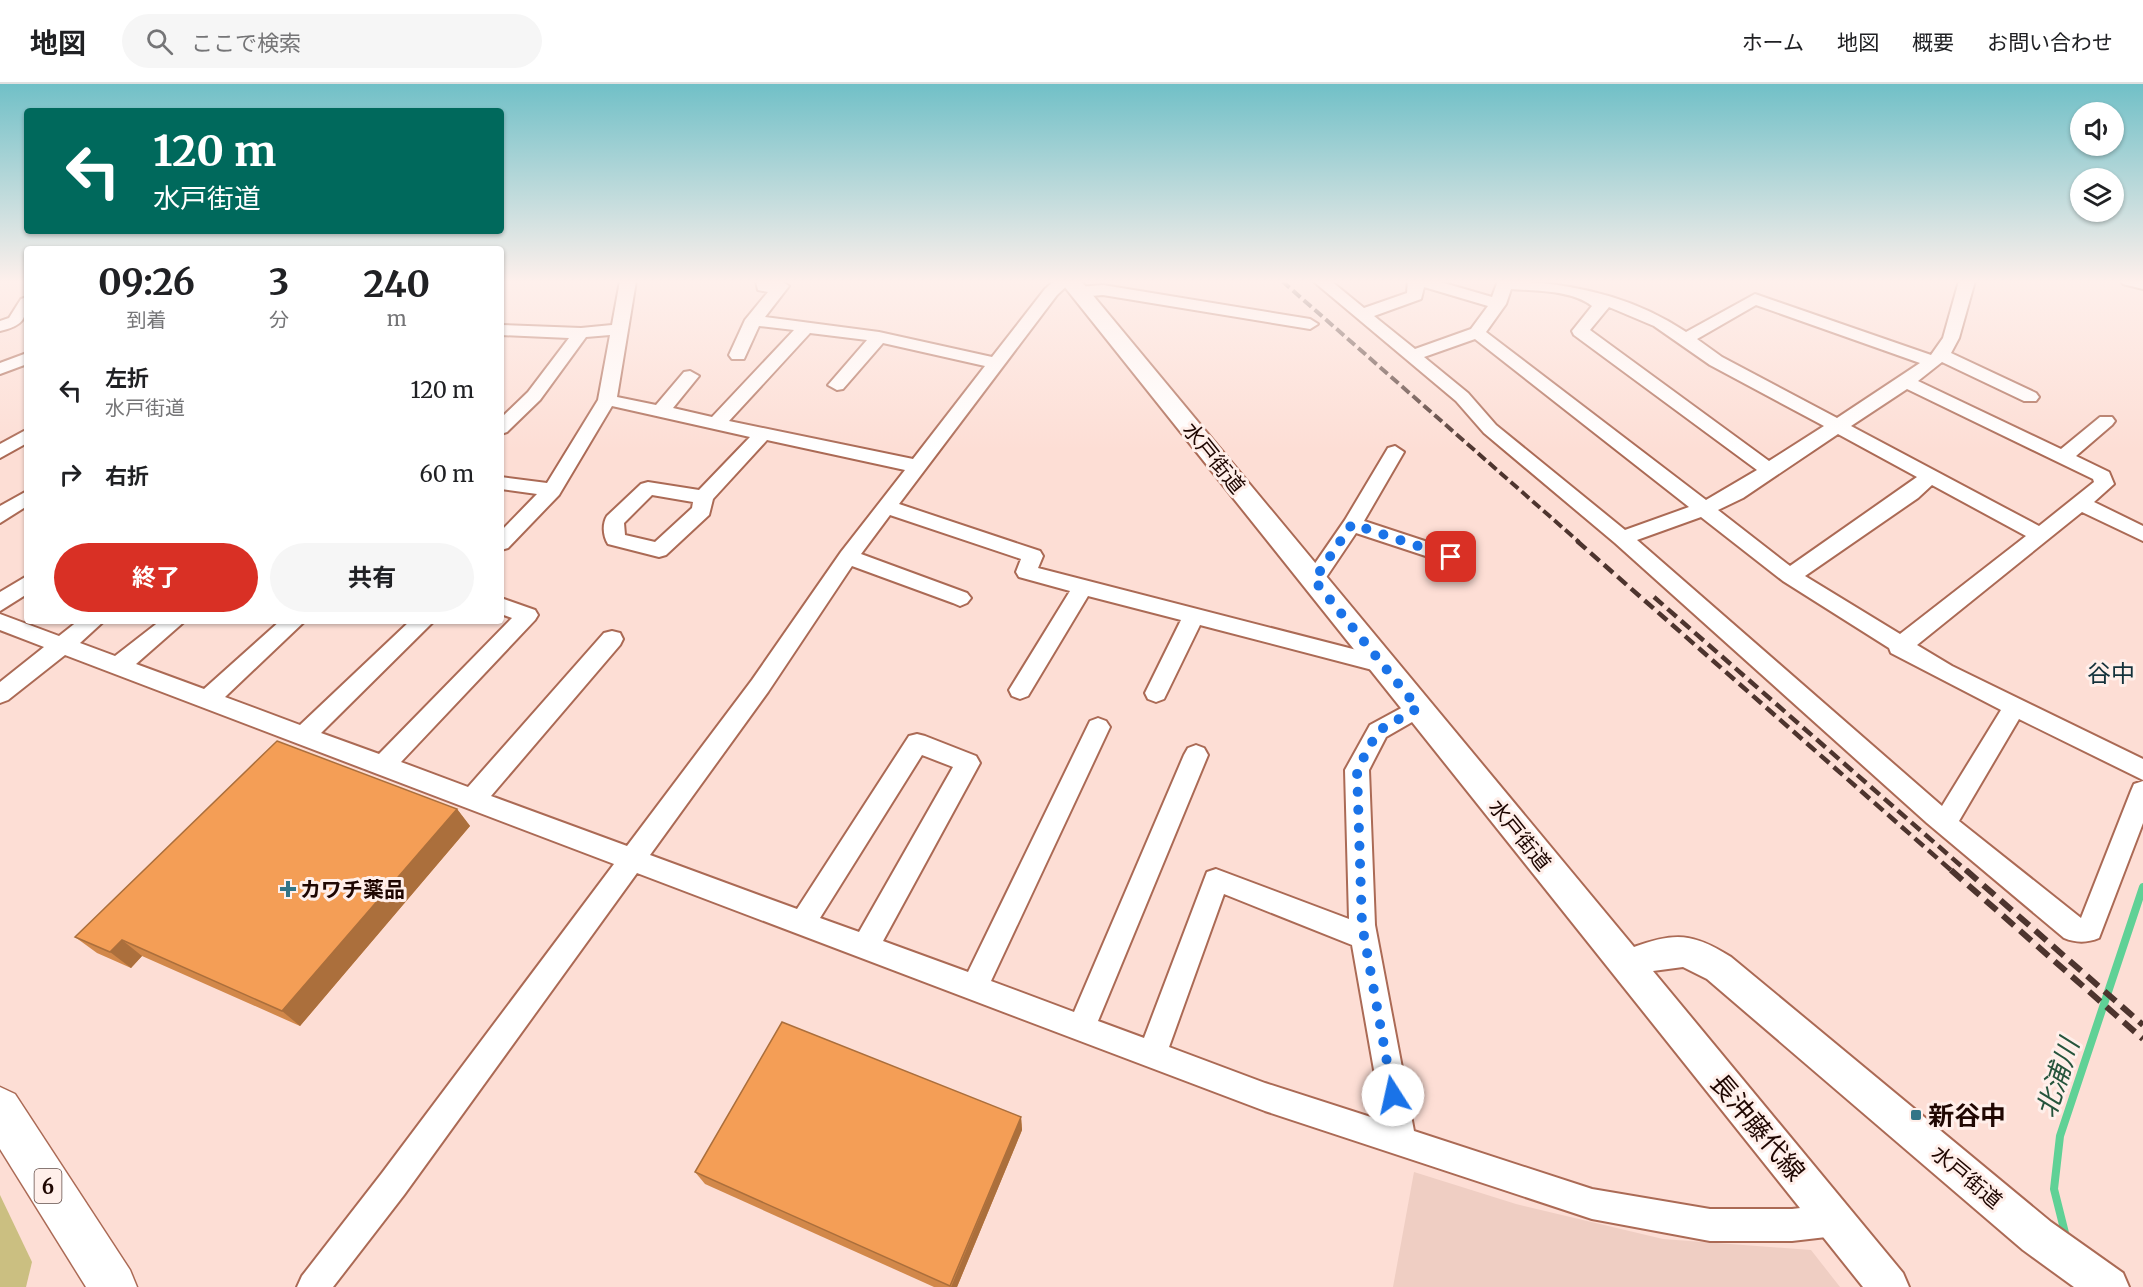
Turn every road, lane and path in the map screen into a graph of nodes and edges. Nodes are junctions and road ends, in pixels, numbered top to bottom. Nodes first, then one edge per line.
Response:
1 (578, 337) edge
2 (618, 337) edge
3 (746, 337) edge
4 (797, 337) edge
5 (879, 337) joint
6 (1016, 337) edge
7 (1114, 337) edge
8 (1390, 337) edge
9 (1465, 337) edge
10 (1482, 337) edge
11 (1588, 337) edge
12 (1683, 337) edge
13 (1689, 337) edge
14 (1872, 337) edge
15 (1951, 337) edge
16 (1686, 339) junction
17 (738, 355) dead end
18 (1412, 356) junction
19 (1936, 358) junction
20 (24, 359) edge
21 (996, 363) junction
22 (0, 369) edge
23 (690, 376) dead end
24 (1906, 382) junction
25 (837, 385) dead end
26 (2030, 396) dead end
27 (607, 400) junction
28 (661, 411) junction
29 (2106, 421) dead end
30 (717, 423) junction
31 (504, 425) edge
32 (1840, 426) junction
33 (761, 436) junction
34 (24, 437) dead end
35 (0, 452) edge
36 (1395, 452) dead end
37 (2063, 458) junction
38 (916, 466) junction
39 (1769, 470) junction
40 (1930, 475) junction
41 (504, 483) edge
42 (552, 490) junction
43 (703, 497) dead end
44 (24, 499) edge
45 (2080, 503) junction
46 (886, 507) junction
47 (1705, 508) junction
48 (0, 516) edge
49 (1352, 524) junction
50 (2143, 534) edge
51 (2040, 535) junction
52 (1622, 538) junction
53 (504, 540) edge
54 (848, 557) junction
55 (1451, 557) dead end
56 (1790, 576) junction
57 (1314, 580) junction
58 (24, 585) edge
59 (1083, 587) junction
60 (960, 598) dead end
61 (0, 603) edge
62 (504, 607) edge
63 (1194, 616) junction
64 (0, 622) edge
65 (89, 624) edge
66 (170, 624) edge
67 (291, 624) edge
68 (420, 624) edge
69 (612, 639) dead end
70 (1899, 646) junction
71 (61, 647) junction
72 (120, 665) junction
73 (1384, 665) junction
74 (1020, 690) dead end
75 (1156, 693) dead end
76 (0, 694) edge
77 (208, 699) junction
78 (2015, 706) junction
79 (1418, 708) junction
80 (1098, 727) dead end
81 (303, 736) junction
82 (1196, 755) dead end
83 (384, 765) junction
84 (2143, 770) edge
85 (2143, 791) edge
86 (473, 799) junction
87 (1945, 823) junction
88 (630, 860) junction
89 (802, 924) junction
90 (1364, 937) junction
91 (865, 947) junction
92 (1626, 966) junction
93 (974, 988) junction
94 (1081, 1027) junction
95 (1153, 1053) junction
96 (0, 1109) edge
97 (1401, 1140) junction
98 (1835, 1220) junction
99 (2087, 1272) edge
100 (113, 1287) edge
101 (313, 1287) edge
102 (1890, 1287) edge

1 - 31 street
2 - 27 street
3 - 17 street
4 - 30 street
5 - 21 street
5 - 25 street
6 - 21 street
7 - 57 main road, 水戸街道
8 - 18 street
9 - 18 street
10 - 47 street
11 - 39 street
12 - 16 street
13 - 16 street
14 - 19 street
15 - 19 street
16 - 32 street
18 - 52 street
19 - 24 street
19 - 26 street
20 - 22 street
21 - 38 street
23 - 28 street
24 - 32 street
24 - 37 street
27 - 28 street
27 - 42 street
28 - 30 street
29 - 37 street
30 - 33 street
32 - 39 street
32 - 40 street
33 - 38 street
33 - 43 street
34 - 35 street
36 - 49 street
37 - 45 street
38 - 46 street
39 - 47 street
40 - 51 street
40 - 56 street
41 - 42 street
42 - 53 street
44 - 48 street
45 - 50 street
45 - 51 street
46 - 54 street
46 - 59 street
47 - 52 street
47 - 56 street
49 - 55 street
49 - 57 street
51 - 70 street
52 - 87 street
54 - 60 street
54 - 88 street
56 - 70 street
57 - 73 main road, 水戸街道
58 - 61 street
59 - 63 street
59 - 74 street
62 - 83 street
63 - 73 street
63 - 75 street
64 - 71 street
65 - 71 street
66 - 72 street
67 - 77 street
68 - 81 street
69 - 86 street
70 - 78 street
71 - 72 street
71 - 76 street
72 - 77 street
73 - 79 main road, 水戸街道
77 - 81 street
78 - 84 street
78 - 87 street
79 - 90 street
79 - 92 main road, 水戸街道
80 - 93 street
81 - 83 street
82 - 94 street
83 - 86 street
85 - 87 street
86 - 88 street
88 - 89 street
88 - 101 street
89 - 91 street
89 - 91 street
90 - 95 street
90 - 97 street
91 - 93 street
92 - 98 main road, 長沖藤代線
92 - 99 main road, 水戸街道
93 - 94 street
94 - 95 street
95 - 97 street
96 - 100 highway, 6
97 - 98 street
98 - 102 main road, 長沖藤代線

